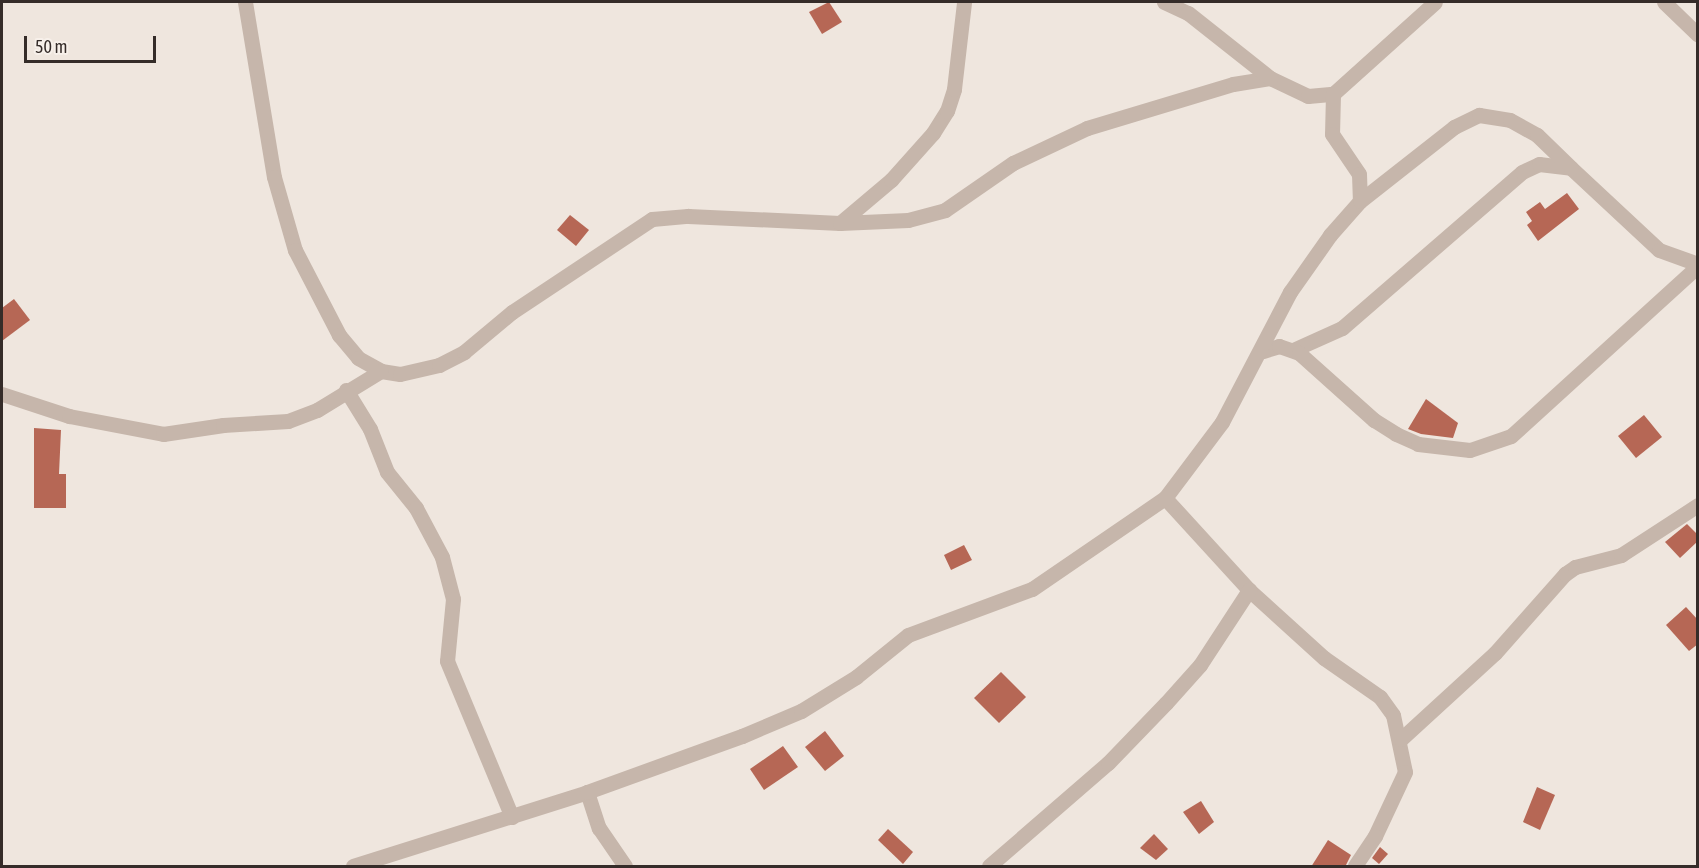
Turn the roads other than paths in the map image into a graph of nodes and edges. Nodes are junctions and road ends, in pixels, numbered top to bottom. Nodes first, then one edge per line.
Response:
1 (245, 2) edge
2 (964, 2) edge
3 (1164, 2) edge
4 (1434, 2) edge
5 (1664, 2) edge
6 (1188, 7) edge
7 (1698, 35) edge
8 (1270, 78) junction
9 (1333, 94) junction
10 (1571, 168) junction
11 (1360, 201) junction
12 (840, 224) junction
13 (1698, 265) edge
14 (1293, 350) junction
15 (1263, 351) junction
16 (381, 371) junction
17 (346, 390) junction
18 (2, 394) edge
19 (1165, 498) junction
20 (1698, 505) edge
21 (1248, 590) junction
22 (1401, 739) junction
23 (587, 792) junction
24 (512, 817) junction
25 (354, 867) edge
26 (626, 867) edge
27 (988, 867) edge
28 (1355, 867) edge

1 - 16 street
2 - 12 street
3 - 6 street
4 - 9 street
5 - 7 street
6 - 8 street
8 - 9 street
8 - 12 street
9 - 11 street
10 - 11 street
10 - 13 street
10 - 14 street
11 - 15 street
12 - 16 street
13 - 14 street
14 - 15 street
15 - 19 street
16 - 17 street
17 - 18 street
17 - 24 street
19 - 21 street
19 - 23 street
20 - 22 street
21 - 22 street
21 - 27 street
22 - 28 street
23 - 24 street
23 - 26 street
24 - 25 street

